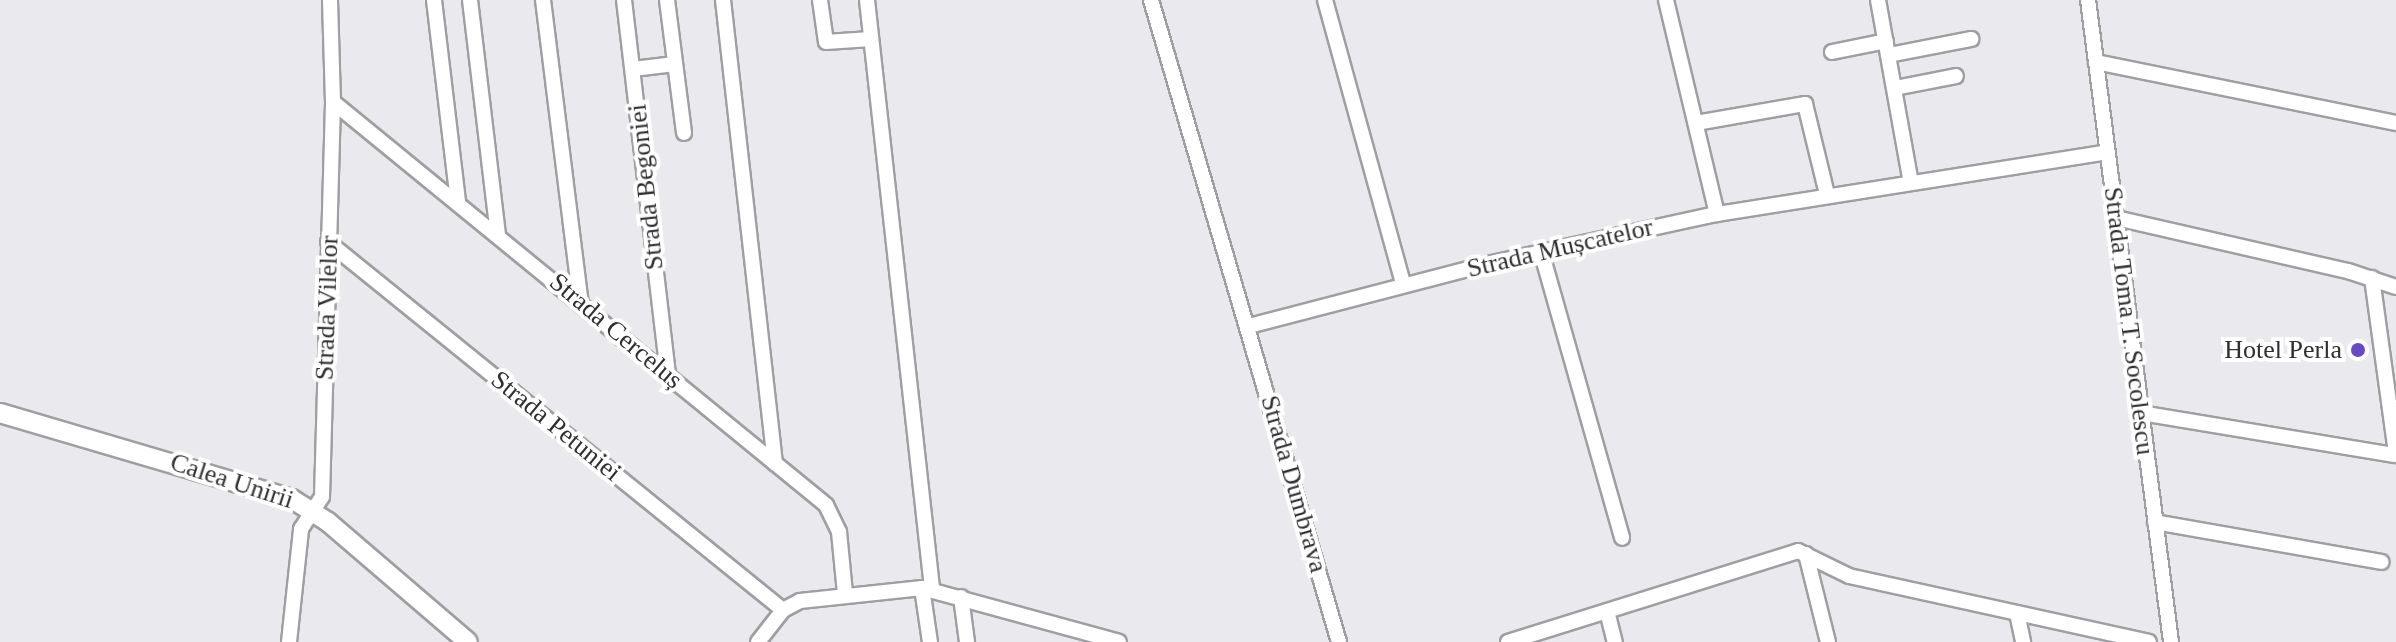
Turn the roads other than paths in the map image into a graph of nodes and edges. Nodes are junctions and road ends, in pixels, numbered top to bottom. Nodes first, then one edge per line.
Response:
1 (330, 0) edge
2 (434, 0) edge
3 (470, 0) edge
4 (543, 0) edge
5 (624, 0) edge
6 (667, 0) edge
7 (723, 0) edge
8 (820, 0) edge
9 (867, 0) edge
10 (1151, 0) edge
11 (1325, 0) edge
12 (1666, 0) edge
13 (1878, 0) edge
14 (2088, 0) edge
15 (871, 39) junction
16 (1971, 39) dead end
17 (1887, 48) junction
18 (1832, 52) dead end
19 (2096, 62) junction
20 (675, 64) junction
21 (633, 69) junction
22 (1956, 76) dead end
23 (1895, 88) junction
24 (333, 102) junction
25 (1696, 123) junction
26 (2396, 123) edge
27 (684, 133) dead end
28 (2107, 152) junction
29 (1911, 183) junction
30 (1827, 194) junction
31 (458, 202) junction
32 (1717, 214) junction
33 (2116, 218) junction
34 (498, 234) junction
35 (328, 242) junction
36 (1541, 251) junction
37 (2372, 278) junction
38 (1403, 284) junction
39 (2396, 287) edge
40 (581, 303) junction
41 (1249, 326) junction
42 (668, 374) junction
43 (0, 413) edge
44 (2141, 413) junction
45 (2396, 454) edge
46 (775, 463) junction
47 (313, 511) junction
48 (2155, 522) junction
49 (1622, 538) dead end
50 (1806, 554) junction
51 (2381, 562) dead end
52 (927, 588) junction
53 (845, 593) junction
54 (961, 597) junction
55 (783, 610) junction
56 (1607, 611) junction
57 (2017, 613) junction
58 (289, 642) edge
59 (468, 642) edge
60 (758, 642) edge
61 (930, 642) edge
62 (967, 642) edge
63 (1119, 642) edge
64 (1339, 642) edge
65 (1508, 642) edge
66 (1615, 642) edge
67 (1828, 642) edge
68 (2023, 642) edge
69 (2149, 642) edge
70 (2171, 642) edge

1 - 24 street, Strada Vilelor
2 - 31 street
3 - 34 street
4 - 40 street
5 - 21 street, Strada Begoniei
6 - 20 street
7 - 46 street
8 - 15 street
9 - 15 street
10 - 41 street, Strada Dumbrava
11 - 38 street
12 - 25 street
13 - 17 street
14 - 19 street, Strada Toma T. Socolescu
15 - 52 street
16 - 17 street
17 - 18 street
17 - 23 street
19 - 26 street
19 - 28 street, Strada Toma T. Socolescu
20 - 21 street
20 - 27 street
21 - 42 street, Strada Begoniei
22 - 23 street
23 - 29 street
24 - 31 street, Strada Cerceluș
24 - 35 street, Strada Vilelor
25 - 30 street
25 - 32 street
28 - 29 street, Strada Mușcatelor
28 - 33 street, Strada Toma T. Socolescu
29 - 30 street, Strada Mușcatelor
30 - 32 street, Strada Mușcatelor
31 - 34 street, Strada Cerceluș
32 - 36 street, Strada Mușcatelor
33 - 37 street
33 - 44 street, Strada Toma T. Socolescu
34 - 40 street, Strada Cerceluș
35 - 47 street, Strada Vilelor
35 - 55 street, Strada Petuniei
36 - 38 street, Strada Mușcatelor
36 - 49 street
37 - 39 street
37 - 45 street
38 - 41 street, Strada Mușcatelor
40 - 42 street, Strada Cerceluș
41 - 64 street, Strada Dumbrava
42 - 46 street, Strada Cerceluș
43 - 47 main road, Calea Unirii
44 - 45 street
44 - 48 street, Strada Toma T. Socolescu
46 - 53 street, Strada Cerceluș
47 - 58 street, Strada Vilelor
47 - 59 main road, Calea Unirii
48 - 51 street
48 - 70 street, Strada Toma T. Socolescu
50 - 56 street
50 - 57 street
50 - 67 street
52 - 53 street
52 - 54 street
52 - 61 street
53 - 55 street
54 - 62 street
54 - 63 street
55 - 60 street
56 - 65 street
56 - 66 street
57 - 68 street
57 - 69 street

